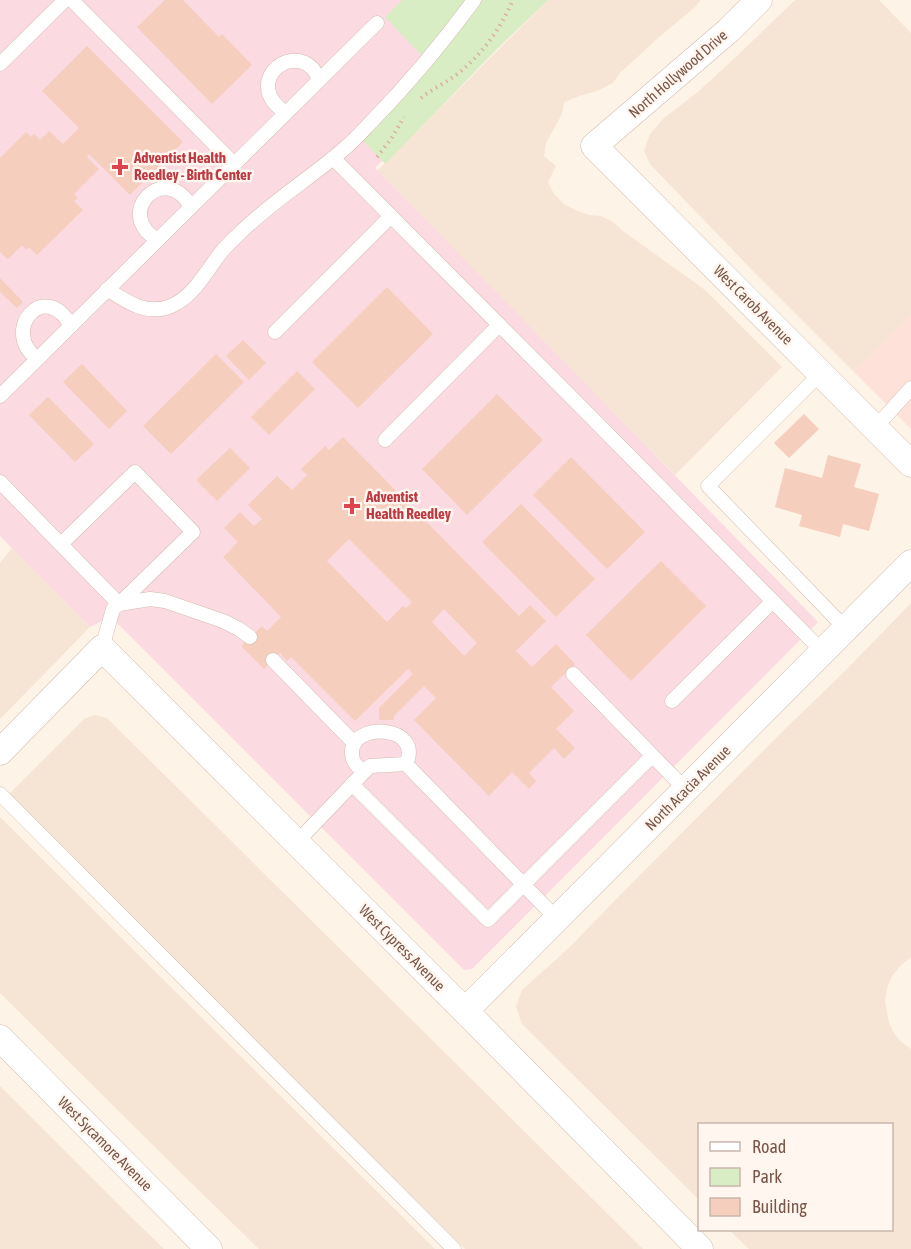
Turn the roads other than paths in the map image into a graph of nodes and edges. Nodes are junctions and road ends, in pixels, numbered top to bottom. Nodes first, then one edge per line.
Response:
1 (65, 0) edge
2 (72, 0) edge
3 (474, 0) edge
4 (759, 0) edge
5 (378, 23) dead end
6 (0, 64) edge
7 (319, 80) junction
8 (286, 113) junction
9 (594, 146) joint
10 (333, 158) junction
11 (234, 164) junction
12 (191, 207) junction
13 (392, 216) junction
14 (158, 240) junction
15 (108, 289) junction
16 (499, 325) junction
17 (71, 326) junction
18 (275, 332) dead end
19 (37, 358) junction
20 (821, 373) junction
21 (911, 388) edge
22 (0, 396) edge
23 (875, 428) junction
24 (385, 440) dead end
25 (911, 464) edge
26 (0, 482) edge
27 (61, 544) junction
28 (911, 563) edge
29 (773, 601) junction
30 (119, 604) junction
31 (846, 629) junction
32 (250, 637) dead end
33 (102, 648) junction
34 (823, 652) junction
35 (273, 660) dead end
36 (573, 674) dead end
37 (672, 701) dead end
38 (354, 742) junction
39 (0, 752) edge
40 (652, 756) junction
41 (406, 764) junction
42 (365, 771) junction
43 (352, 784) junction
44 (686, 790) junction
45 (0, 794) edge
46 (296, 843) junction
47 (523, 885) junction
48 (557, 919) junction
49 (465, 1011) junction
50 (0, 1038) edge
51 (209, 1249) edge
52 (454, 1249) edge
53 (700, 1249) edge

1 - 6 lane
2 - 11 lane
3 - 10 lane
4 - 9 street, North Hollywood Drive
5 - 7 lane
7 - 8 lane
7 - 8 lane
8 - 11 lane
9 - 20 street, West Carob Avenue
10 - 13 lane
10 - 15 lane
11 - 12 lane
12 - 14 lane
12 - 14 lane
13 - 16 lane
13 - 18 lane
14 - 15 lane
15 - 17 lane
16 - 24 lane
16 - 29 lane
17 - 19 lane
17 - 19 lane
19 - 22 lane
20 - 23 street, West Carob Avenue
20 - 31 lane
21 - 23 lane
23 - 25 street, West Carob Avenue
26 - 27 lane
27 - 30 lane
27 - 30 lane
28 - 31 street, North Acacia Avenue
29 - 34 lane
29 - 37 lane
30 - 32 lane
30 - 33 lane
31 - 34 street, North Acacia Avenue
33 - 39 street
33 - 46 street, West Cypress Avenue
34 - 44 street, North Acacia Avenue
35 - 38 lane
36 - 40 lane
38 - 41 lane
38 - 42 lane
40 - 44 lane
40 - 47 lane
41 - 42 lane
41 - 47 lane
42 - 43 lane
43 - 46 lane
43 - 47 lane
44 - 48 street, North Acacia Avenue
45 - 52 lane
46 - 49 street, West Cypress Avenue
47 - 48 lane
48 - 49 street, North Acacia Avenue
49 - 53 street, West Cypress Avenue
50 - 51 street, West Sycamore Avenue

